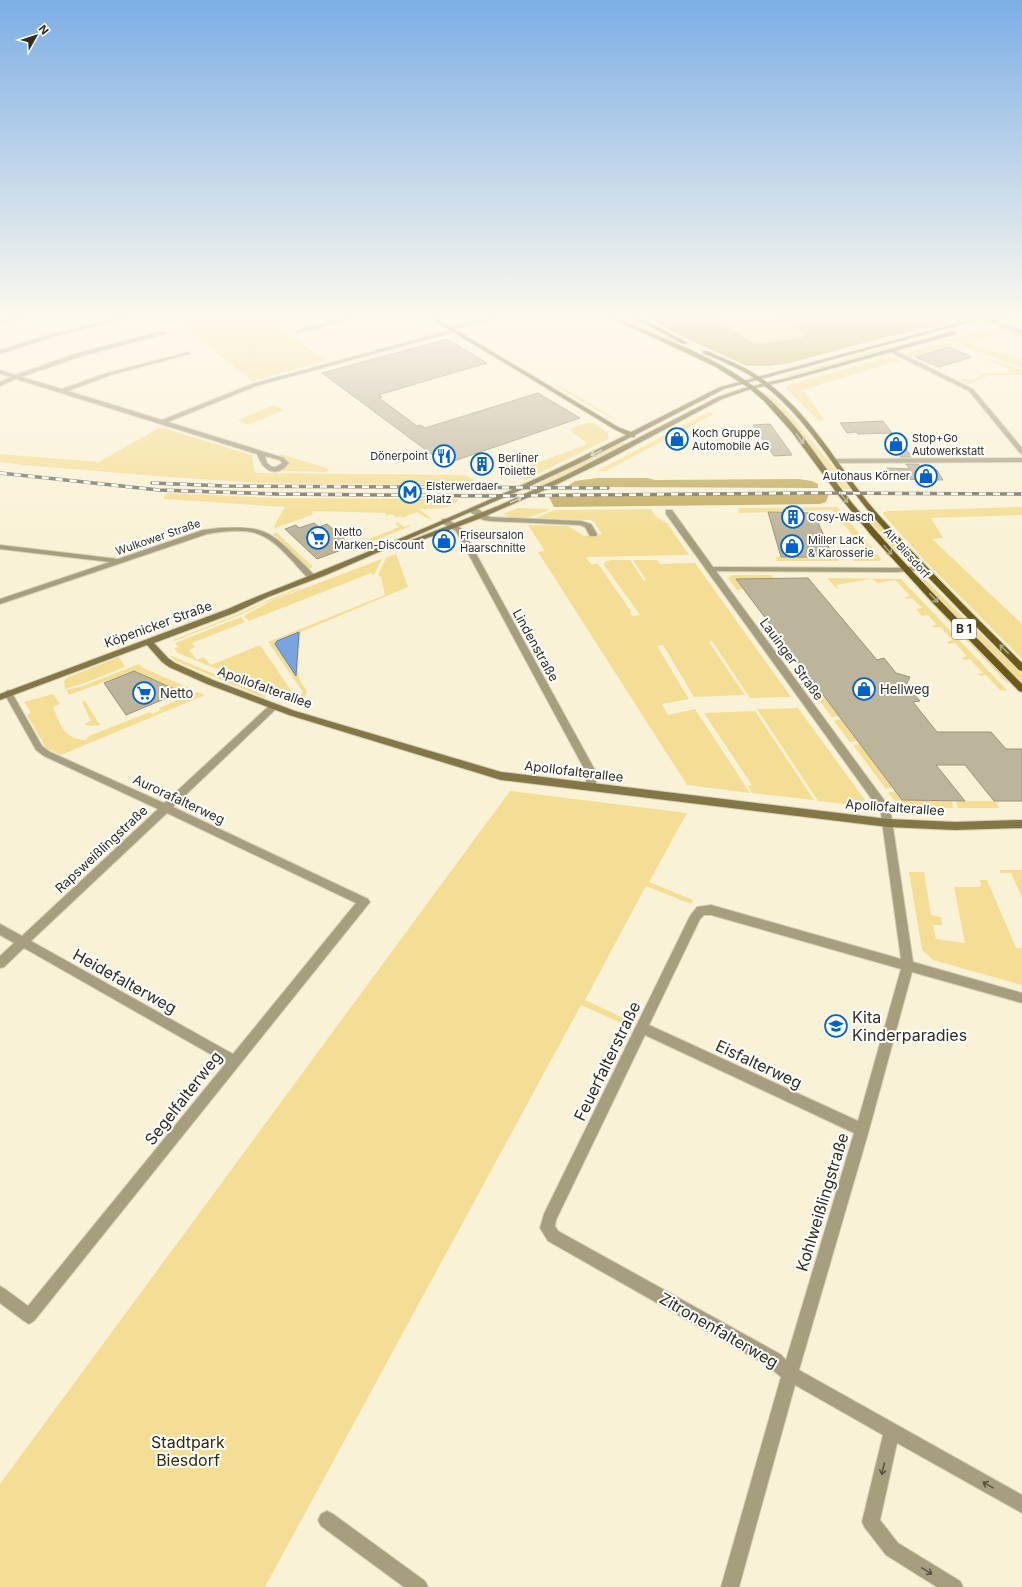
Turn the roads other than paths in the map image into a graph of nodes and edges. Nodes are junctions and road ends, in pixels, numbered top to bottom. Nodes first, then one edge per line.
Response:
1 (49, 387) edge
2 (73, 387) edge
3 (249, 387) edge
4 (549, 387) edge
5 (729, 387) edge
6 (751, 387) joint
7 (769, 387) edge
8 (967, 387) edge
9 (62, 391) junction
10 (162, 422) junction
11 (630, 435) junction
12 (641, 439) junction
13 (260, 452) dead end
14 (1022, 452) edge
15 (1022, 460) edge
16 (835, 461) junction
17 (473, 510) junction
18 (669, 512) dead end
19 (481, 515) junction
20 (446, 521) junction
21 (452, 526) junction
22 (594, 534) dead end
23 (0, 547) edge
24 (120, 562) junction
25 (923, 568) junction
26 (711, 569) junction
27 (906, 570) junction
28 (323, 573) junction
29 (312, 577) junction
30 (0, 602) edge
31 (148, 642) junction
32 (1022, 668) edge
33 (1022, 689) edge
34 (4, 695) edge
35 (274, 706) junction
36 (591, 787) junction
37 (166, 808) junction
38 (888, 823) junction
39 (1022, 824) edge
40 (364, 902) joint
41 (0, 929) edge
42 (23, 942) junction
43 (0, 964) edge
44 (908, 965) junction
45 (1022, 998) edge
46 (642, 1028) junction
47 (234, 1061) junction
48 (862, 1130) junction
49 (547, 1228) joint
50 (0, 1294) edge
51 (790, 1374) junction
52 (892, 1431) junction
53 (1022, 1504) edge
54 (327, 1520) dead end
55 (419, 1587) edge
56 (730, 1587) edge
57 (954, 1587) edge

1 - 9 street
2 - 9 street
3 - 10 street
4 - 11 main road
5 - 11 main road, Köpenicker Straße
6 - 12 main road, Köpenicker Straße
6 -> 27 main road, Alt-Biesdorf / B 1
7 - 16 main road, Alt-Biesdorf / B 1
8 - 14 street
9 - 10 street
10 - 13 street
11 - 12 main road
11 -> 17 main road, Köpenicker Straße
19 -> 12 main road, Köpenicker Straße
15 - 16 street
16 - 25 main road, Alt-Biesdorf / B 1
17 - 19 street
17 - 20 main road, Köpenicker Straße
18 - 26 street, Lauinger Straße
19 - 21 main road, Köpenicker Straße
19 - 22 street
20 - 21 street, Lindenstraße
20 - 28 main road, Köpenicker Straße
21 - 28 main road, Köpenicker Straße
21 - 36 street, Lindenstraße
23 - 24 street
24 - 29 street, Wulkower Straße
24 - 30 street, Wulkower Straße
25 - 27 street
32 -> 25 main road, Alt-Biesdorf / B 1
26 - 27 street
26 - 38 street, Lauinger Straße
27 -> 33 main road, Alt-Biesdorf / B 1
28 - 29 main road, Köpenicker Straße
29 - 31 main road, Köpenicker Straße
31 - 34 main road, Köpenicker Straße
31 - 35 main road, Apollofalterallee
34 - 37 street, Aurorafalterweg
35 - 36 main road, Apollofalterallee
35 - 37 street, Rapsweißlingstraße
36 - 38 main road, Apollofalterallee
37 - 40 street, Aurorafalterweg
37 - 42 street, Rapsweißlingstraße
38 - 39 main road, Apollofalterallee
38 - 44 street, Kohlweißlingstraße
40 - 47 street, Segelfalterweg
41 - 42 street, Heidefalterweg
42 - 43 street, Rapsweißlingstraße
42 - 47 street, Heidefalterweg
44 - 45 street
44 - 46 street, Feuerfalterstraße
44 - 48 street, Kohlweißlingstraße
46 - 48 street, Eisfalterweg
46 - 49 street, Feuerfalterstraße
47 - 50 street, Segelfalterweg
48 - 51 street, Kohlweißlingstraße
49 - 51 street, Zitronenfalterweg
51 - 52 street, Zitronenfalterweg
51 - 56 street, Kohlweißlingstraße
53 -> 52 street, Zitronenfalterweg
52 -> 57 street
54 - 55 street

